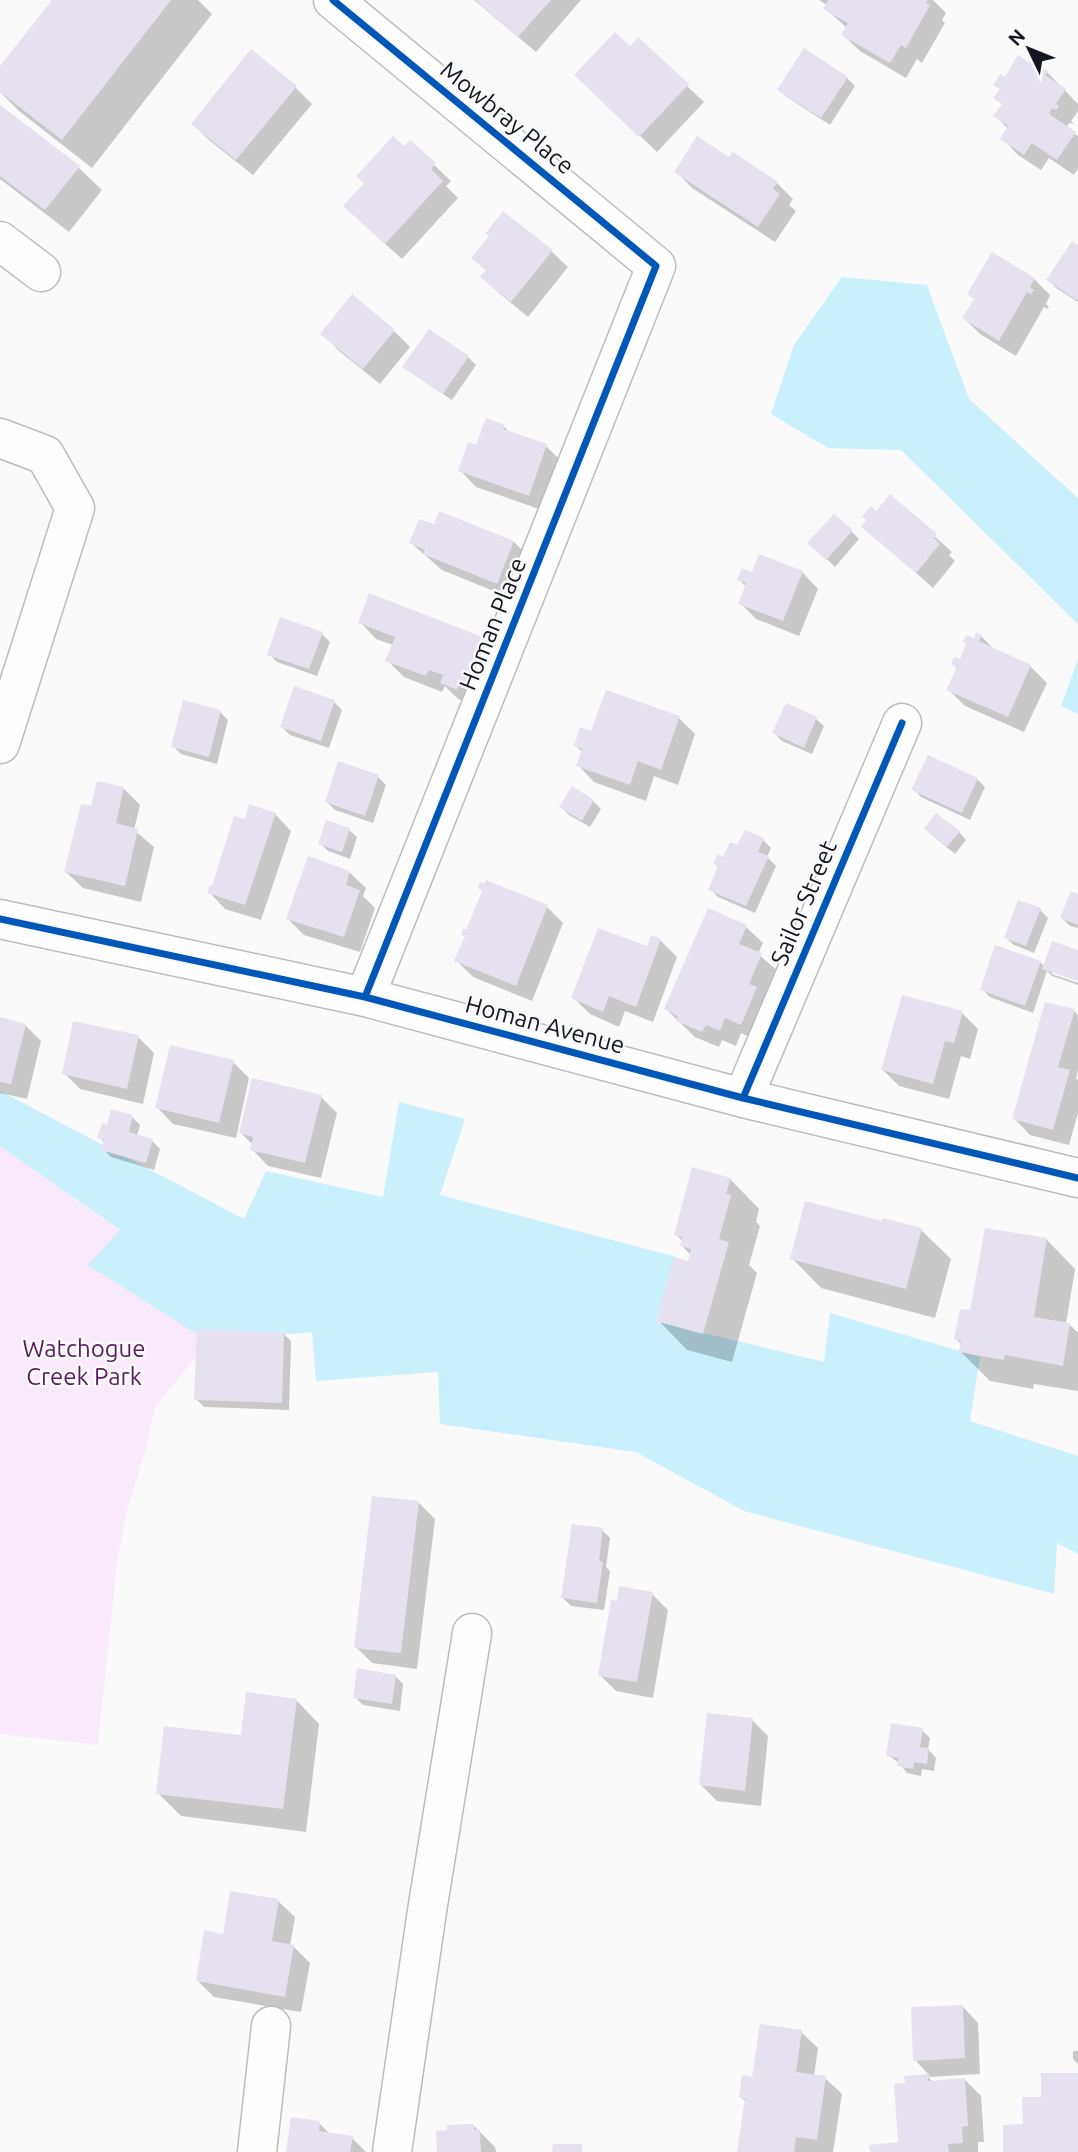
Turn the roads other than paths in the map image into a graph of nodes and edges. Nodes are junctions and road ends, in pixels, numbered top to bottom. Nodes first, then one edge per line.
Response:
1 (333, 0) edge
2 (0, 241) edge
3 (656, 266) joint
4 (41, 272) dead end
5 (0, 438) edge
6 (902, 723) dead end
7 (0, 744) edge
8 (0, 919) edge
9 (365, 997) junction
10 (743, 1098) junction
11 (1078, 1178) edge
12 (472, 1633) dead end
13 (271, 2026) dead end
14 (257, 2152) edge
15 (392, 2152) edge

1 - 3 street, Mowbray Place
2 - 4 street
3 - 9 street, Homan Place
5 - 7 street
6 - 10 street, Sailor Street
8 - 9 street, Homan Avenue
9 - 10 street, Homan Avenue
10 - 11 street, Homan Avenue
12 - 15 street
13 - 14 street

